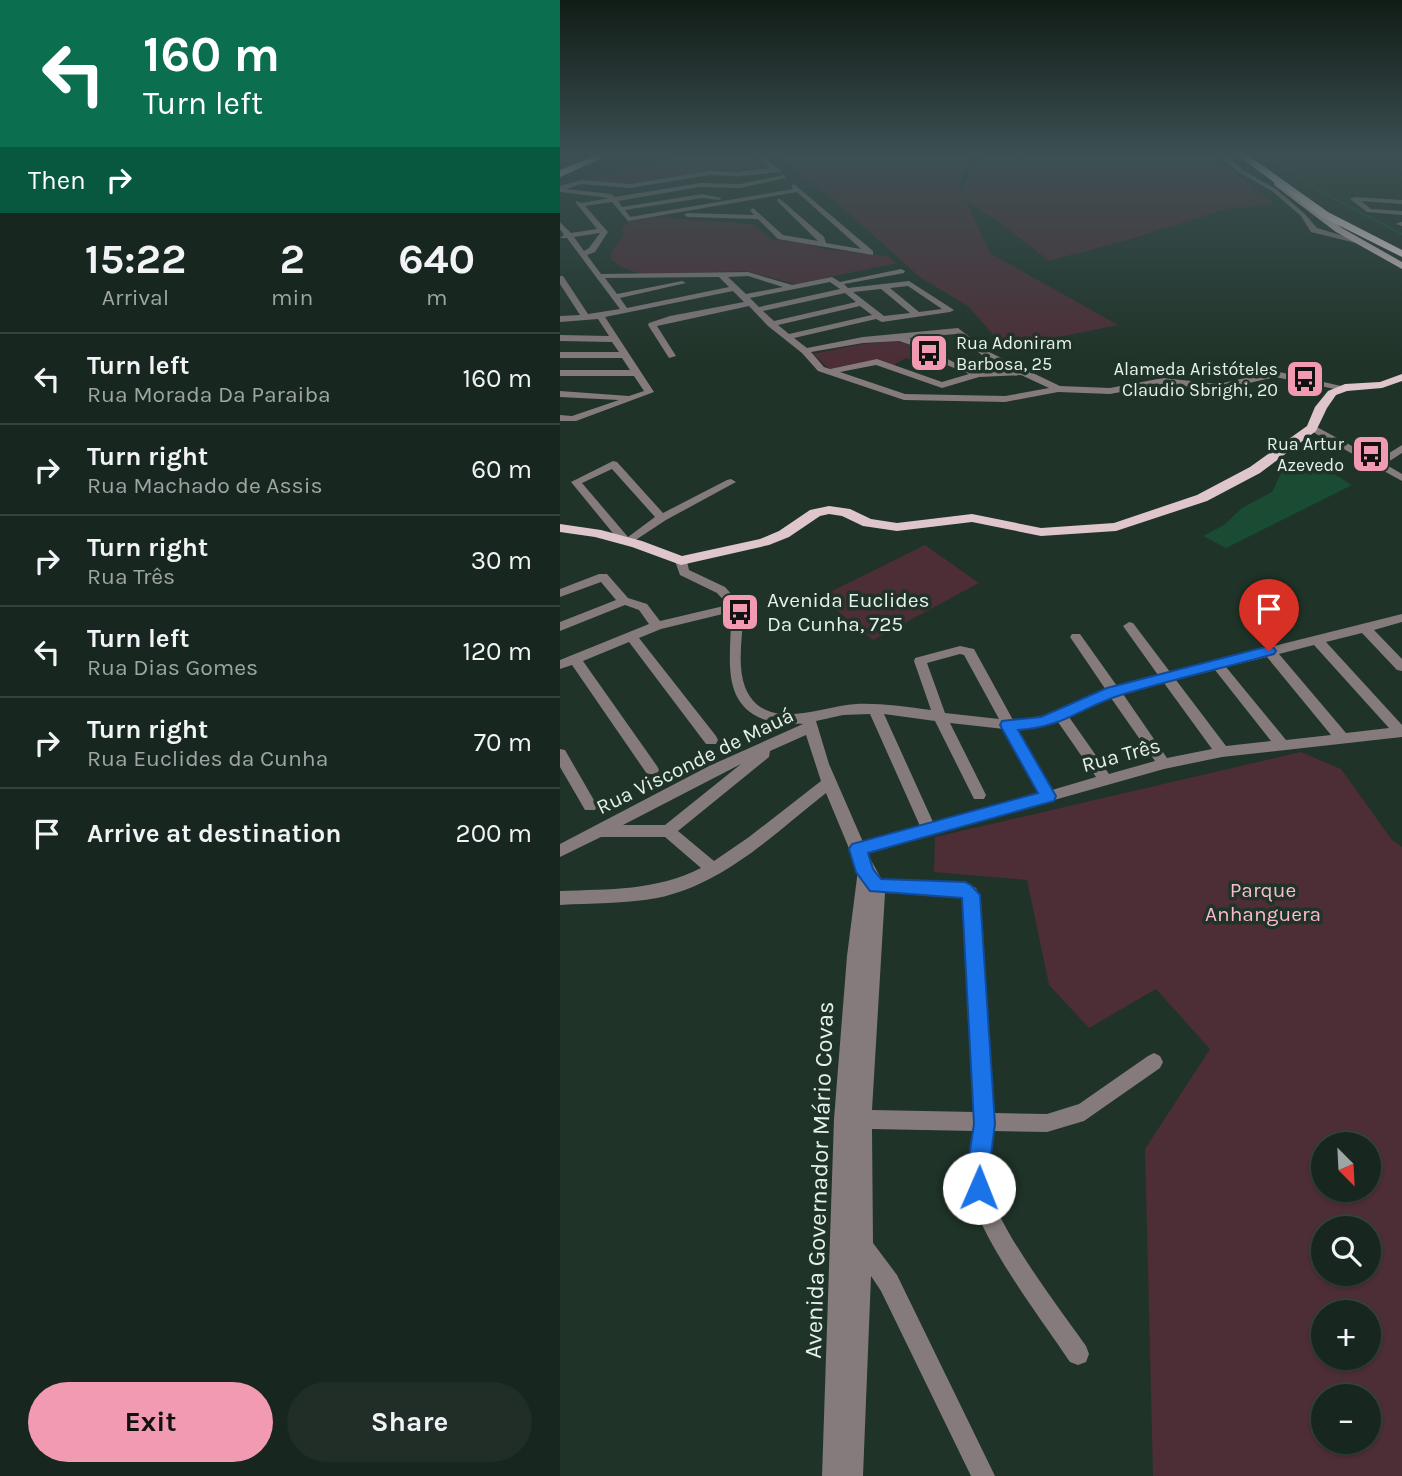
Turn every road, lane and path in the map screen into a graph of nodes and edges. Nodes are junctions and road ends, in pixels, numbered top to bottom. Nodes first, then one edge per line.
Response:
1 (597, 224) edge
2 (768, 224) edge
3 (805, 224) edge
4 (837, 224) edge
5 (1309, 224) edge
6 (1325, 224) edge
7 (1343, 224) edge
8 (1355, 224) edge
9 (601, 228) junction
10 (563, 232) edge
11 (1335, 232) junction
12 (823, 244) junction
13 (1402, 249) edge
14 (583, 254) junction
15 (1402, 254) edge
16 (1402, 266) edge
17 (901, 271) dead end
18 (722, 275) junction
19 (599, 276) junction
20 (639, 276) junction
21 (704, 277) junction
22 (560, 278) edge
23 (836, 281) junction
24 (883, 286) junction
25 (563, 287) edge
26 (792, 287) junction
27 (735, 288) junction
28 (651, 290) junction
29 (848, 290) junction
30 (615, 297) junction
31 (574, 299) junction
32 (747, 300) junction
33 (560, 301) edge
34 (862, 303) junction
35 (757, 310) junction
36 (625, 311) junction
37 (918, 315) junction
38 (600, 316) junction
39 (586, 317) junction
40 (877, 317) junction
41 (560, 319) edge
42 (858, 321) junction
43 (771, 324) junction
44 (788, 337) junction
45 (896, 337) junction
46 (560, 338) edge
47 (873, 338) junction
48 (615, 339) junction
49 (804, 351) junction
50 (560, 355) edge
51 (625, 355) junction
52 (672, 356) dead end
53 (923, 365) junction
54 (827, 372) junction
55 (1021, 372) junction
56 (560, 373) edge
57 (637, 373) junction
58 (978, 374) junction
59 (1402, 377) edge
60 (1345, 388) junction
61 (1058, 389) junction
62 (560, 394) edge
63 (637, 398) junction
64 (560, 418) edge
65 (1312, 428) junction
66 (1402, 448) edge
67 (1380, 463) junction
68 (1402, 468) edge
69 (1402, 478) edge
70 (731, 482) dead end
71 (662, 518) junction
72 (560, 528) edge
73 (627, 542) junction
74 (681, 561) junction
75 (560, 593) edge
76 (624, 601) junction
77 (737, 607) junction
78 (1402, 618) edge
79 (657, 626) junction
80 (1129, 626) dead end
81 (560, 627) edge
82 (1365, 628) junction
83 (631, 636) junction
84 (1076, 637) dead end
85 (1315, 639) junction
86 (1269, 651) junction
87 (575, 659) junction
88 (560, 665) edge
89 (1218, 665) junction
90 (1402, 667) edge
91 (1167, 678) junction
92 (1112, 692) junction
93 (875, 709) junction
94 (1061, 716) junction
95 (940, 717) junction
96 (810, 723) junction
97 (1008, 725) junction
98 (1401, 732) edge
99 (1341, 737) junction
100 (711, 740) dead end
101 (776, 744) junction
102 (1282, 745) junction
103 (1222, 752) junction
104 (560, 754) edge
105 (1164, 764) junction
106 (652, 770) dead end
107 (1105, 781) junction
108 (829, 783) junction
109 (979, 795) dead end
110 (1048, 796) junction
111 (590, 806) dead end
112 (929, 830) junction
113 (599, 831) junction
114 (668, 831) junction
115 (858, 849) junction
116 (560, 851) edge
117 (713, 869) junction
118 (867, 882) junction
119 (560, 898) edge
120 (1154, 1062) dead end
121 (853, 1119) junction
122 (985, 1124) junction
123 (852, 1245) junction
124 (1078, 1354) dead end
125 (834, 1476) edge
126 (851, 1476) edge
127 (983, 1476) edge

1 - 9 street
2 - 12 street
3 - 12 street
4 - 12 street
5 - 11 street
6 - 11 main road
7 - 15 highway
8 - 13 highway
9 - 10 street
9 - 14 street
10 - 14 street
11 - 16 main road
14 - 19 street
17 - 23 street
18 - 21 street
18 - 26 street
18 - 27 street
19 - 20 street
19 - 30 street
20 - 21 street
20 - 28 street
21 - 28 street
22 - 25 street
23 - 26 street
23 - 29 street
24 - 29 street
24 - 37 street
24 - 37 street
25 - 31 street
26 - 32 street
27 - 32 street
27 - 36 street
28 - 30 street
29 - 34 street
29 - 35 street
30 - 36 street
31 - 33 street
31 - 39 street
32 - 35 street
32 - 52 street
34 - 40 street
34 - 43 street
35 - 43 street
36 - 38 street
37 - 40 street
38 - 39 street
38 - 48 street
39 - 41 street
40 - 42 street
42 - 44 street
42 - 47 street
43 - 44 street
44 - 49 street
45 - 47 street
45 - 53 street
45 - 55 street
46 - 48 street
47 - 49 street
48 - 51 street
49 - 54 street
50 - 51 street
51 - 57 street
53 - 54 street
53 - 58 street
53 - 58 street
54 - 61 street
55 - 58 street
55 - 61 street
56 - 57 street
57 - 63 street
59 - 60 main road
60 - 61 street
60 - 65 main road
62 - 63 street
63 - 64 street
65 - 67 street
65 - 74 main road
66 - 67 street
67 - 68 street
67 - 69 street
70 - 71 street
71 - 73 street
71 - 73 street
72 - 73 main road
73 - 74 main road
74 - 77 street
75 - 76 street
76 - 79 street
76 - 81 street
77 - 79 street
77 - 96 street
78 - 82 street
79 - 83 street
80 - 91 street
82 - 85 street
82 - 90 street
83 - 87 street
83 - 100 street
84 - 92 street
85 - 86 street
85 - 98 street
86 - 89 street
86 - 99 street
87 - 88 street
87 - 106 street
89 - 91 street
89 - 102 street
91 - 92 street
91 - 103 street
92 - 94 street
92 - 105 street
93 - 95 street
93 - 96 street
93 - 112 street
94 - 97 street
94 - 107 street
95 - 97 street
95 - 97 street
95 - 109 street
96 - 101 street, Rua Visconde de Mauá
96 - 108 street
97 - 110 street
98 - 99 street, Rua Três
99 - 102 street, Rua Três
101 - 113 street, Rua Visconde de Mauá
101 - 114 street
102 - 103 street, Rua Três
103 - 105 street, Rua Três
104 - 111 street
105 - 107 street, Rua Três
107 - 110 street, Rua Três
108 - 115 street
108 - 117 street
110 - 112 street, Rua Três
112 - 115 street, Rua Três
113 - 114 street
113 - 116 street, Rua Visconde de Mauá
114 - 117 street
115 - 118 street
117 - 119 street
118 - 121 street, Avenida Governador Mário Covas
118 - 122 street
120 - 122 street
121 - 122 street
121 - 123 street, Avenida Governador Mário Covas
122 - 124 street
123 - 125 street, Avenida Governador Mário Covas
123 - 126 street, Avenida Governador Mário Covas
123 - 127 street

